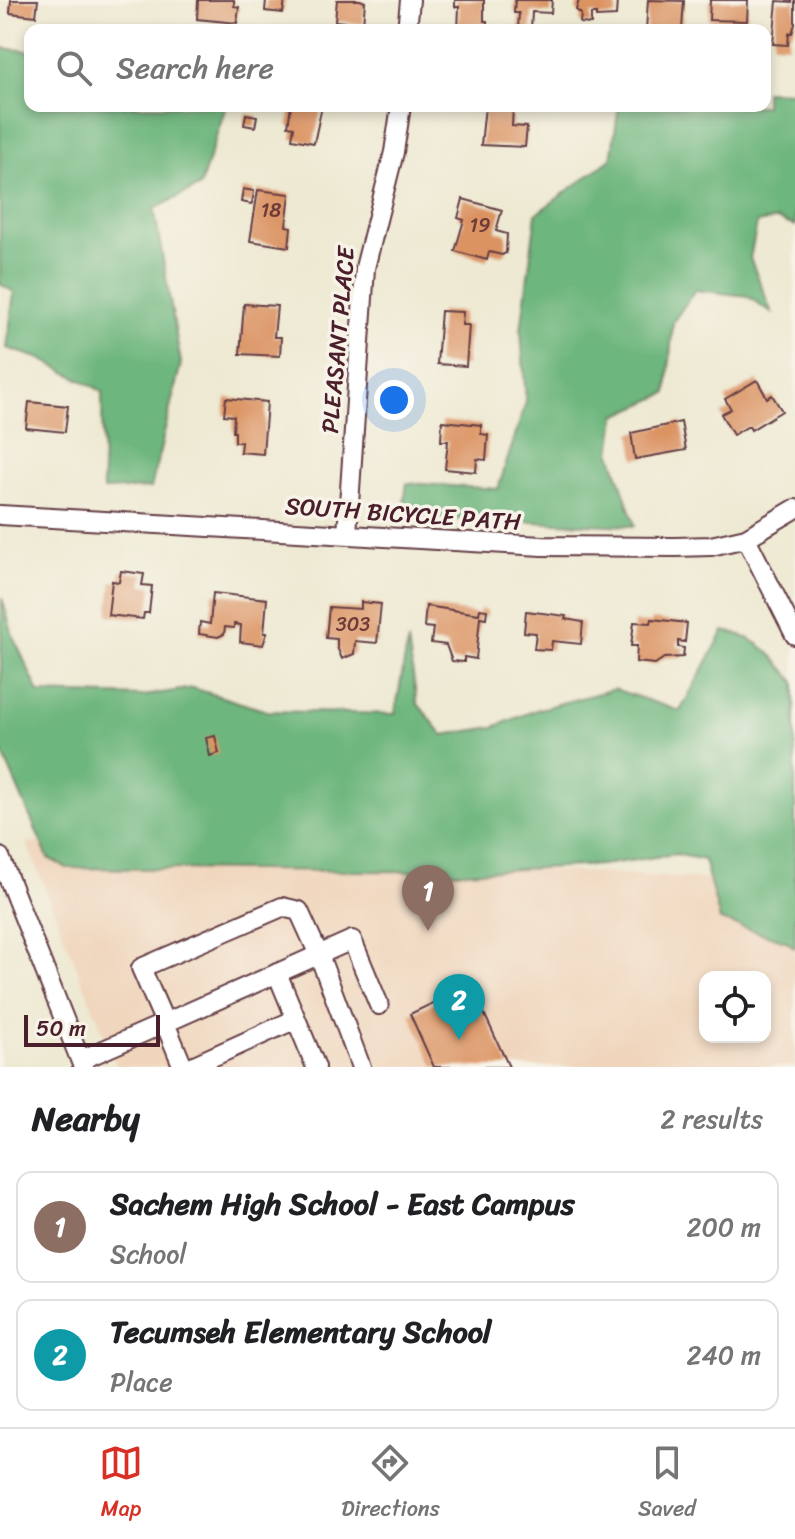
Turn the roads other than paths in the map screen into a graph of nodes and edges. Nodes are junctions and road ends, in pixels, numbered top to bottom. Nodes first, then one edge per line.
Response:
1 (410, 0) edge
2 (408, 24) edge
3 (400, 112) edge
4 (795, 509) edge
5 (0, 515) edge
6 (347, 534) junction
7 (746, 538) junction
8 (795, 635) edge
9 (0, 857) edge
10 (319, 955) junction
11 (277, 973) junction
12 (379, 1005) dead end
13 (296, 1019) junction
14 (165, 1023) junction
15 (82, 1063) edge
16 (183, 1067) edge
17 (190, 1067) edge
18 (316, 1067) edge
19 (361, 1067) edge

1 - 2 street
3 - 6 street, PLEASANT PLACE
4 - 7 street, SOUTH BICYCLE PATH
5 - 6 street, SOUTH BICYCLE PATH
6 - 7 street, SOUTH BICYCLE PATH
7 - 8 street
9 - 15 street
10 - 11 street
10 - 12 street
10 - 14 street
10 - 19 street
11 - 13 street
11 - 14 street
13 - 17 street
13 - 18 street
14 - 15 street
14 - 16 street

